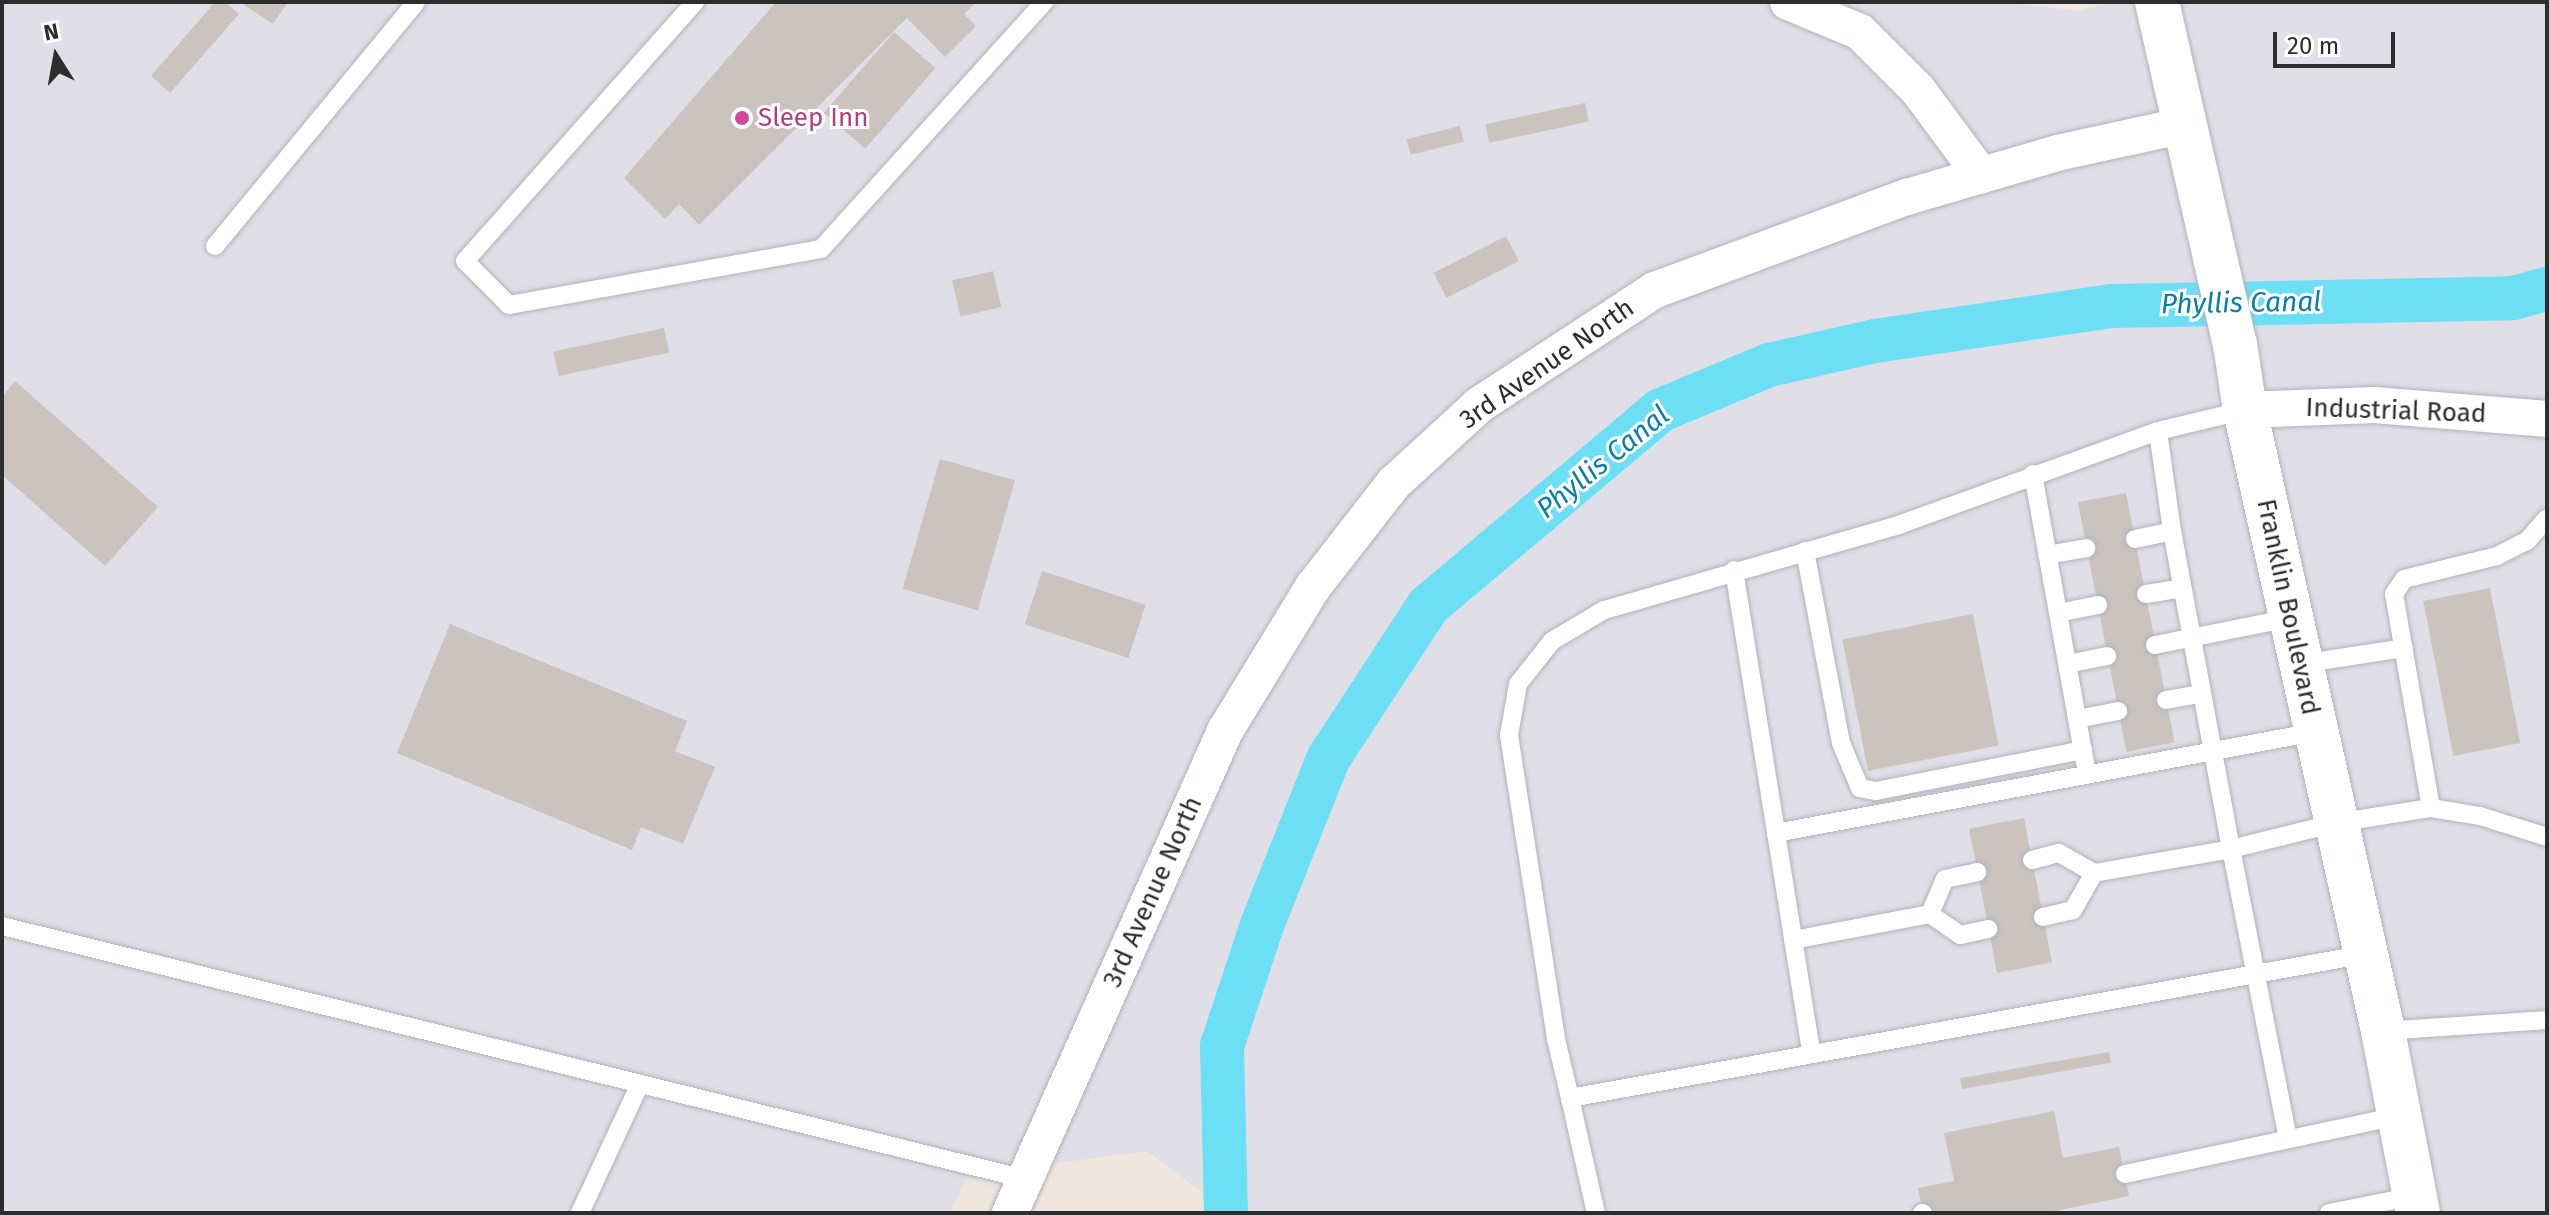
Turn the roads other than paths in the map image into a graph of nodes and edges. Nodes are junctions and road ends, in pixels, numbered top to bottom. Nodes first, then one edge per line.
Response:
1 (416, 2) edge
2 (695, 2) edge
3 (1044, 2) edge
4 (1788, 2) edge
5 (2157, 2) edge
6 (2185, 125) junction
7 (1981, 175) junction
8 (215, 246) dead end
9 (2245, 410) junction
10 (2547, 419) edge
11 (2158, 431) junction
12 (2033, 474) junction
13 (2547, 518) edge
14 (2172, 531) junction
15 (2135, 539) dead end
16 (2086, 548) dead end
17 (1805, 551) junction
18 (2047, 555) junction
19 (1734, 570) junction
20 (2182, 588) junction
21 (2146, 594) dead end
22 (2098, 605) dead end
23 (2058, 613) junction
24 (2290, 618) junction
25 (2191, 638) junction
26 (2155, 645) dead end
27 (2404, 648) junction
28 (2107, 656) dead end
29 (2067, 664) junction
30 (2300, 664) junction
31 (2201, 694) junction
32 (2166, 700) dead end
33 (2118, 711) dead end
34 (2077, 719) junction
35 (2315, 732) junction
36 (2083, 750) junction
37 (2211, 751) junction
38 (2088, 775) junction
39 (2431, 808) junction
40 (2336, 823) junction
41 (1776, 833) junction
42 (2547, 837) edge
43 (2231, 849) junction
44 (2032, 860) dead end
45 (1977, 872) dead end
46 (2094, 873) junction
47 (1930, 914) junction
48 (2043, 917) dead end
49 (2, 926) edge
50 (1988, 929) dead end
51 (1793, 940) junction
52 (2366, 954) junction
53 (2252, 975) junction
54 (2547, 1020) edge
55 (2383, 1031) junction
56 (1811, 1052) junction
57 (640, 1084) junction
58 (1570, 1098) junction
59 (2398, 1116) junction
60 (2288, 1139) junction
61 (2125, 1174) dead end
62 (1025, 1179) junction
63 (2417, 1204) edge
64 (580, 1213) edge
65 (1010, 1213) edge
66 (1596, 1213) edge
67 (2329, 1213) edge

1 - 8 lane
2 - 3 lane
4 - 7 street
5 - 6 main road, Franklin Boulevard
6 - 7 street, 3rd Avenue North
6 - 9 main road, Franklin Boulevard
7 - 62 street, 3rd Avenue North
9 - 10 street, Industrial Road
9 - 11 lane
9 - 24 main road, Franklin Boulevard
11 - 12 lane
11 - 14 lane
12 - 17 lane
12 - 18 lane
13 - 27 lane
14 - 15 lane
14 - 20 lane
16 - 18 lane
17 - 19 lane
17 - 36 lane
18 - 23 lane
19 - 41 lane
19 - 58 lane
20 - 21 lane
20 - 25 lane
22 - 23 lane
23 - 29 lane
24 - 25 lane
24 - 30 main road, Franklin Boulevard
25 - 26 lane
25 - 31 lane
27 - 30 lane
27 - 39 lane
28 - 29 lane
29 - 34 lane
30 - 35 main road, Franklin Boulevard
31 - 32 lane
31 - 37 lane
33 - 34 lane
34 - 36 lane
35 - 37 lane
35 - 40 main road, Franklin Boulevard
36 - 38 lane
37 - 38 lane
37 - 43 lane
38 - 41 lane
39 - 40 lane
39 - 42 lane
40 - 43 lane
40 - 52 main road, Franklin Boulevard
41 - 51 lane
43 - 46 lane
43 - 53 lane
44 - 46 lane
45 - 47 lane
46 - 48 lane
47 - 50 lane
47 - 51 lane
49 - 57 lane
51 - 56 lane
52 - 53 lane
52 - 55 main road, Franklin Boulevard
53 - 56 lane
53 - 60 lane
54 - 55 lane
55 - 59 main road, Franklin Boulevard
56 - 58 lane
57 - 62 lane
57 - 64 lane
58 - 66 lane
59 - 60 lane
59 - 63 main road, Franklin Boulevard
60 - 61 lane
62 - 65 street, 3rd Avenue North
63 - 67 lane

